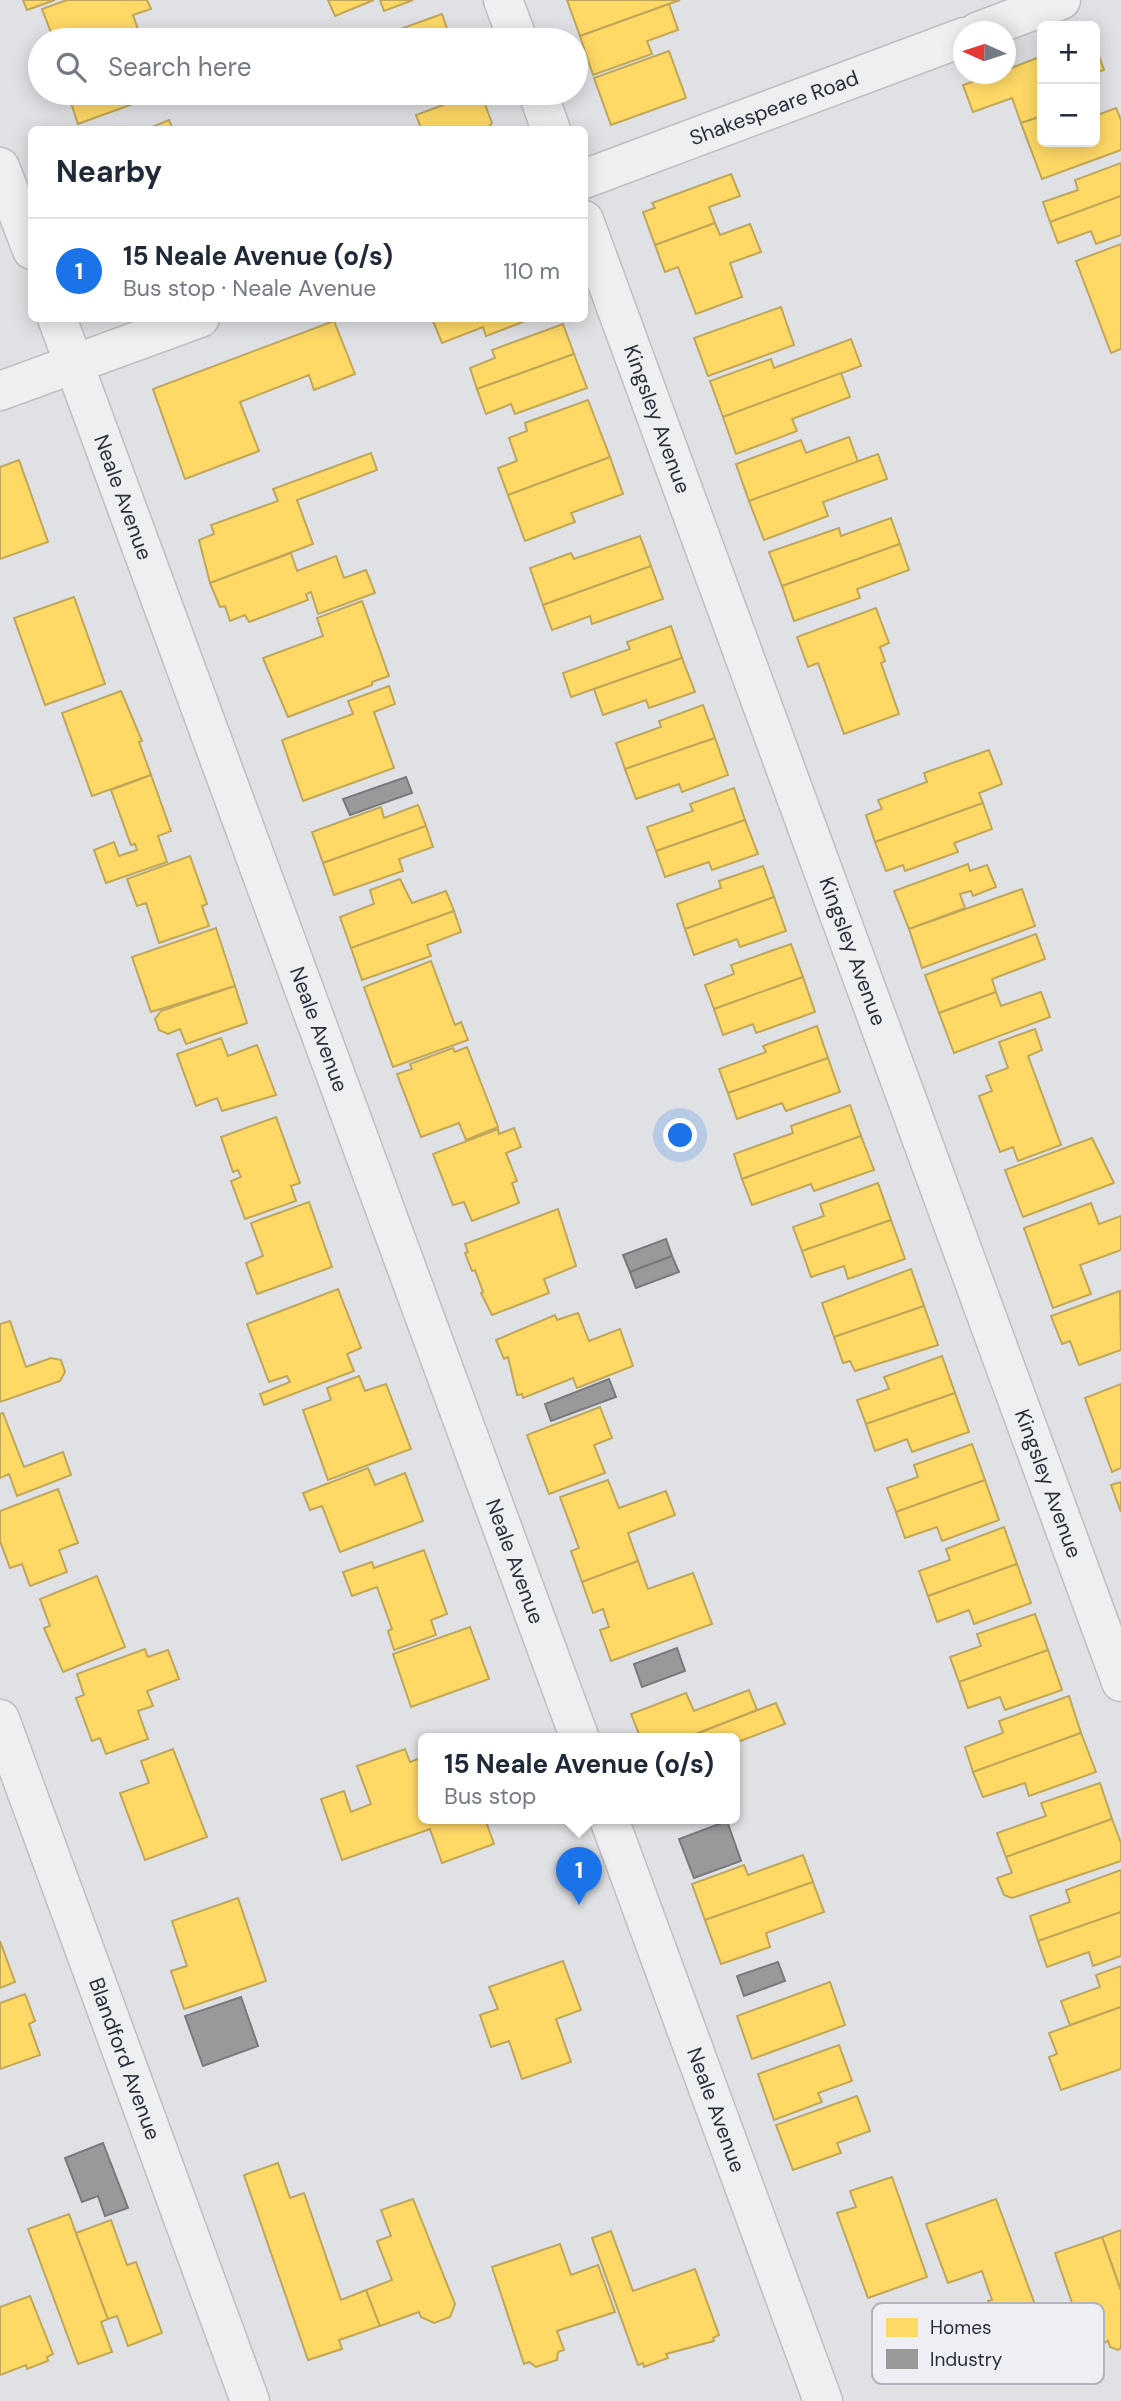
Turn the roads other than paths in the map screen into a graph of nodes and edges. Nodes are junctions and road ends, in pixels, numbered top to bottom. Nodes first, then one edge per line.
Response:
1 (503, 0) edge
2 (1062, 0) edge
3 (1006, 21) edge
4 (514, 28) edge
5 (953, 41) edge
6 (542, 105) edge
7 (550, 126) edge
8 (0, 167) edge
9 (588, 178) edge
10 (588, 231) edge
11 (28, 240) edge
12 (58, 322) edge
13 (189, 322) edge
14 (74, 364) junction
15 (0, 391) edge
16 (1121, 1682) edge
17 (0, 1719) edge
18 (578, 1733) edge
19 (611, 1824) edge
20 (250, 2401) edge
21 (823, 2401) edge

1 - 4 street
2 - 3 street
5 - 9 street, Shakespeare Road
6 - 7 street
8 - 11 street
10 - 16 street, Kingsley Avenue
12 - 14 street, Neale Avenue
13 - 14 street
14 - 15 street
14 - 18 street, Neale Avenue
17 - 20 street, Blandford Avenue
19 - 21 street, Neale Avenue

